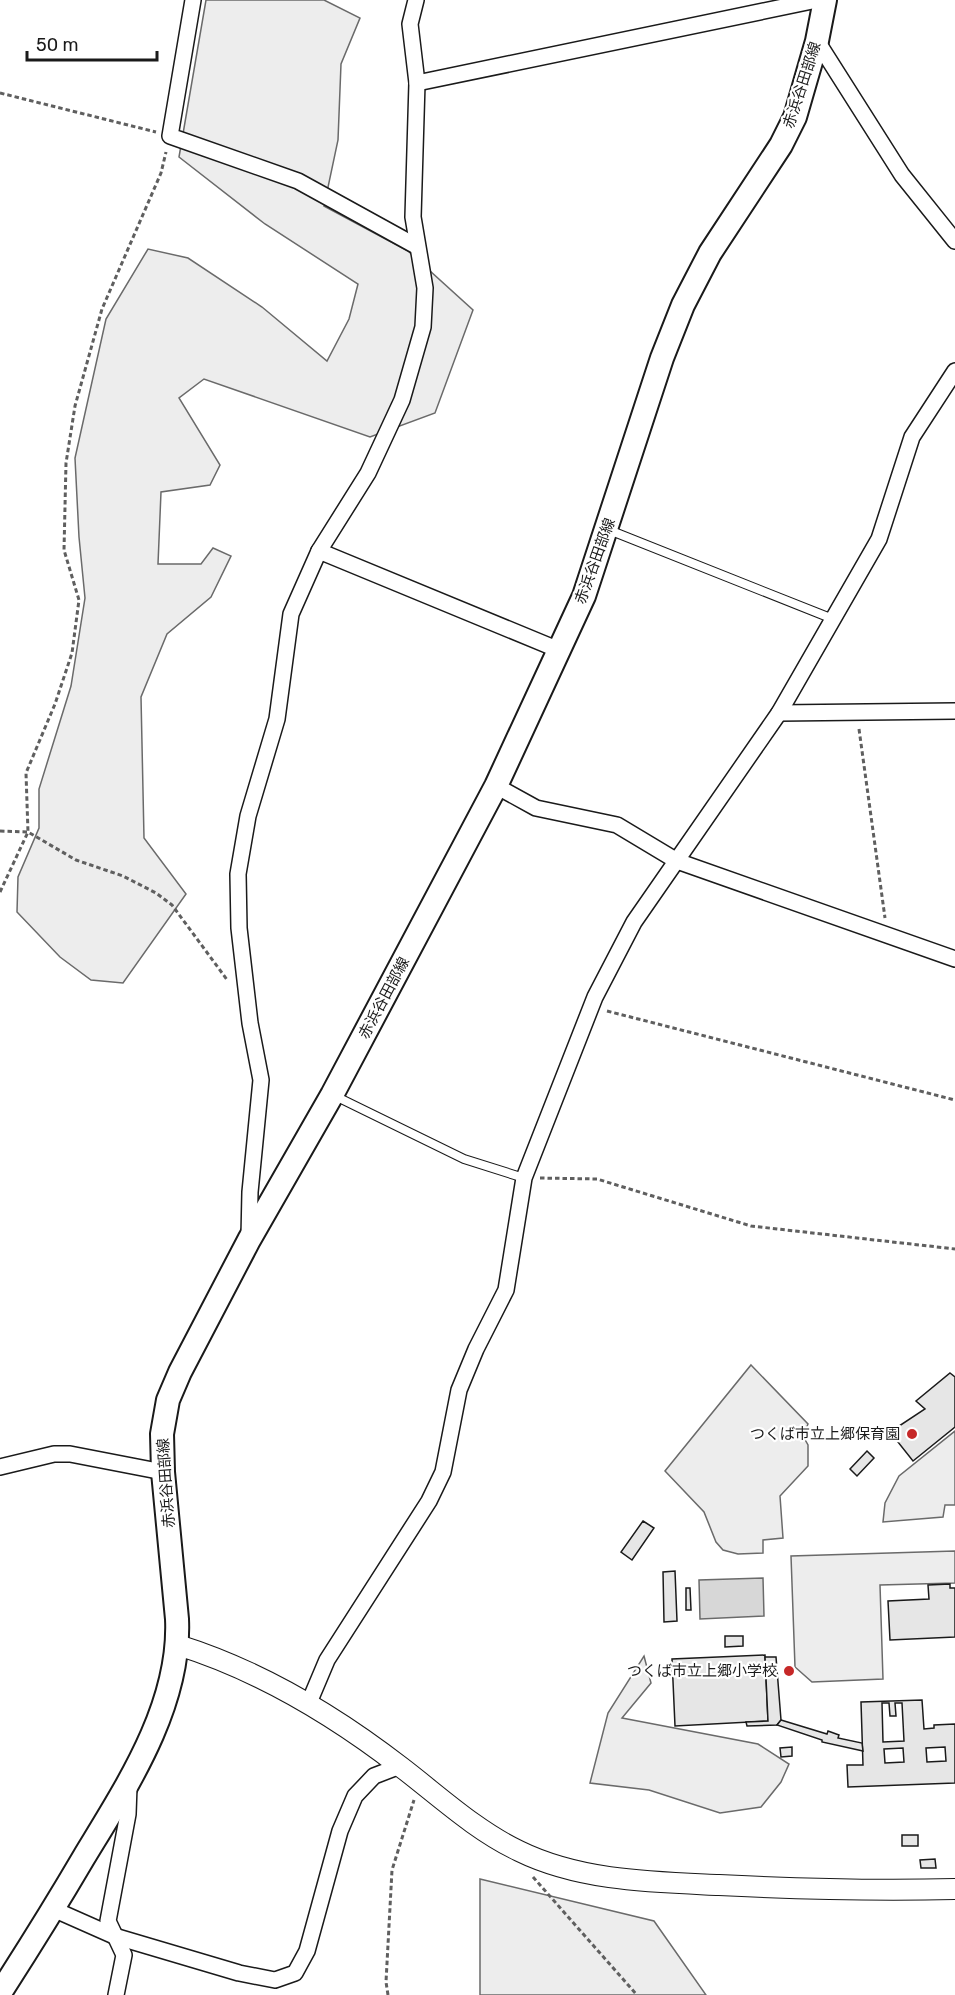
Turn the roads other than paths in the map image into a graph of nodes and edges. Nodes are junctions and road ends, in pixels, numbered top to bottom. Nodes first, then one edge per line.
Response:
1 (193, 0) edge
2 (416, 0) edge
3 (817, 0) edge
4 (825, 0) edge
5 (817, 40) junction
6 (417, 83) junction
7 (955, 241) edge
8 (416, 246) junction
9 (955, 372) edge
10 (608, 529) junction
11 (319, 551) junction
12 (833, 619) junction
13 (559, 650) junction
14 (955, 711) edge
15 (779, 713) junction
16 (496, 786) junction
17 (676, 861) junction
18 (955, 959) edge
19 (332, 1095) junction
20 (524, 1178) junction
21 (249, 1240) junction
22 (0, 1467) edge
23 (163, 1472) junction
24 (178, 1646) junction
25 (308, 1705) junction
26 (400, 1766) junction
27 (129, 1782) junction
28 (955, 1889) edge
29 (53, 1909) junction
30 (114, 1936) junction
31 (0, 1993) edge
32 (116, 1995) edge

1 - 8 street
2 - 6 street
3 - 6 street
4 - 5 main road, 赤浜谷田部線
5 - 7 street
5 - 10 main road, 赤浜谷田部線
6 - 8 street
8 - 11 street
9 - 12 street
10 - 12 lane
10 - 13 main road, 赤浜谷田部線
11 - 13 street
11 - 21 street
12 - 15 street
13 - 16 main road, 赤浜谷田部線
14 - 15 street
15 - 17 street
16 - 17 street
16 - 19 main road, 赤浜谷田部線
17 - 18 street
17 - 20 street
19 - 20 lane
19 - 21 main road, 赤浜谷田部線
20 - 25 street
21 - 23 main road, 赤浜谷田部線
22 - 23 street
23 - 24 main road, 赤浜谷田部線
24 - 25 street
24 - 27 main road, 赤浜谷田部線
25 - 26 street
26 - 28 street
26 - 30 street
27 - 29 main road, 赤浜谷田部線
27 - 30 street
29 - 30 street
29 - 31 main road, 赤浜谷田部線
30 - 32 street

